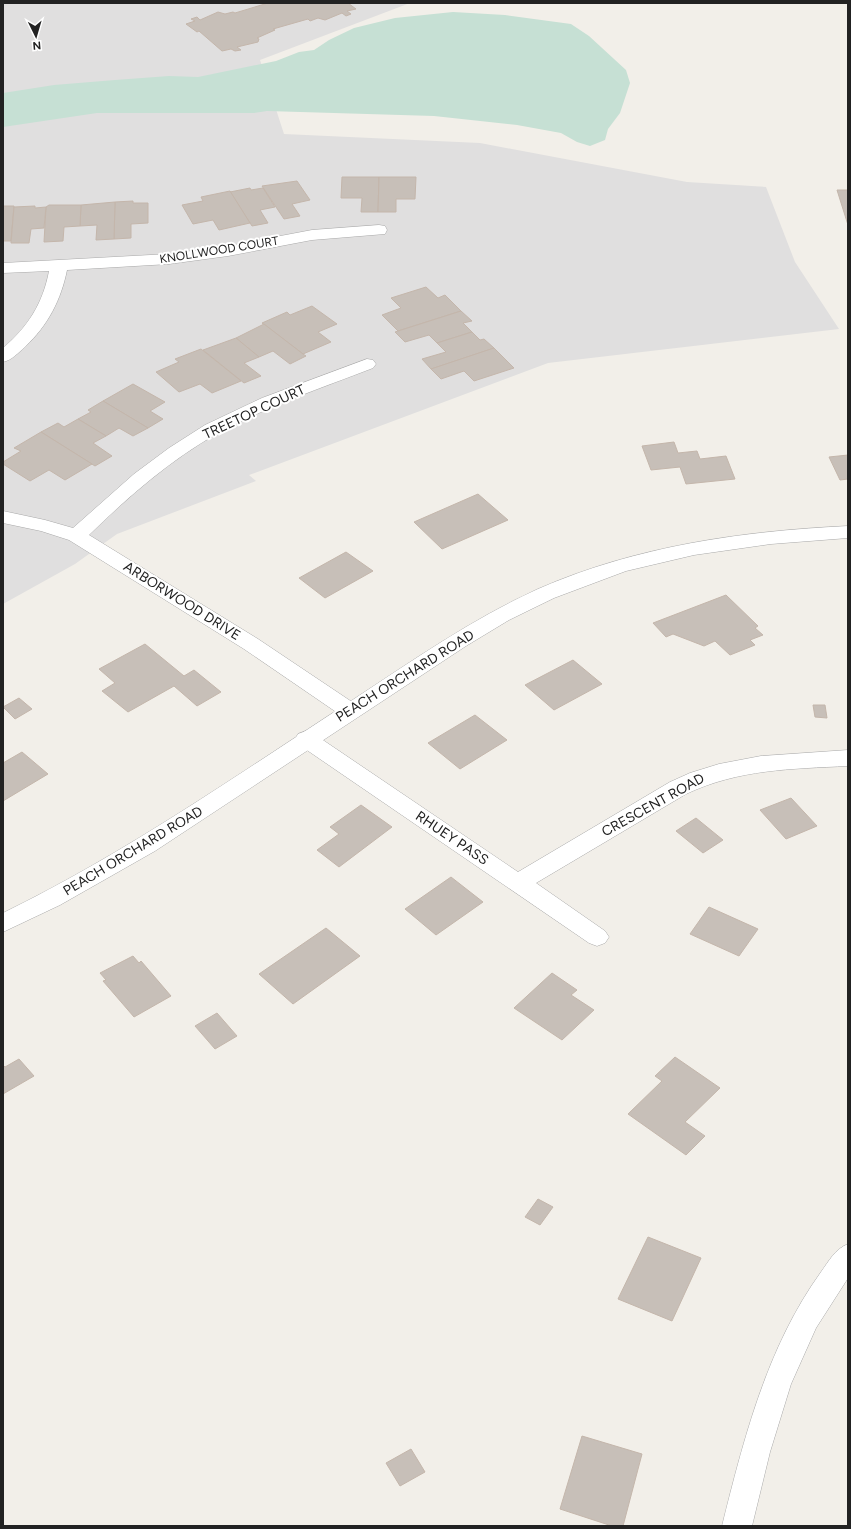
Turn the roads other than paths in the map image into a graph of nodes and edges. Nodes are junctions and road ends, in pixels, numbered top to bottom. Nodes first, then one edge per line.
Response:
1 (379, 230) dead end
2 (59, 265) junction
3 (3, 268) edge
4 (3, 357) edge
5 (367, 364) dead end
6 (3, 517) edge
7 (848, 532) edge
8 (76, 536) junction
9 (350, 711) junction
10 (306, 739) junction
11 (848, 758) edge
12 (518, 883) junction
13 (3, 924) edge
14 (597, 937) dead end
15 (848, 1256) edge
16 (737, 1526) edge

1 - 2 street, KNOLLWOOD COURT
2 - 3 street, KNOLLWOOD COURT
2 - 4 street
5 - 8 street, TREETOP COURT
6 - 8 street, ARBORWOOD DRIVE
7 - 9 street, PEACH ORCHARD ROAD
8 - 9 street, ARBORWOOD DRIVE
9 - 10 street, PEACH ORCHARD ROAD
10 - 12 street, RHUEY PASS
10 - 13 street, PEACH ORCHARD ROAD
11 - 12 street, CRESCENT ROAD
12 - 14 street, RHUEY PASS
15 - 16 street

